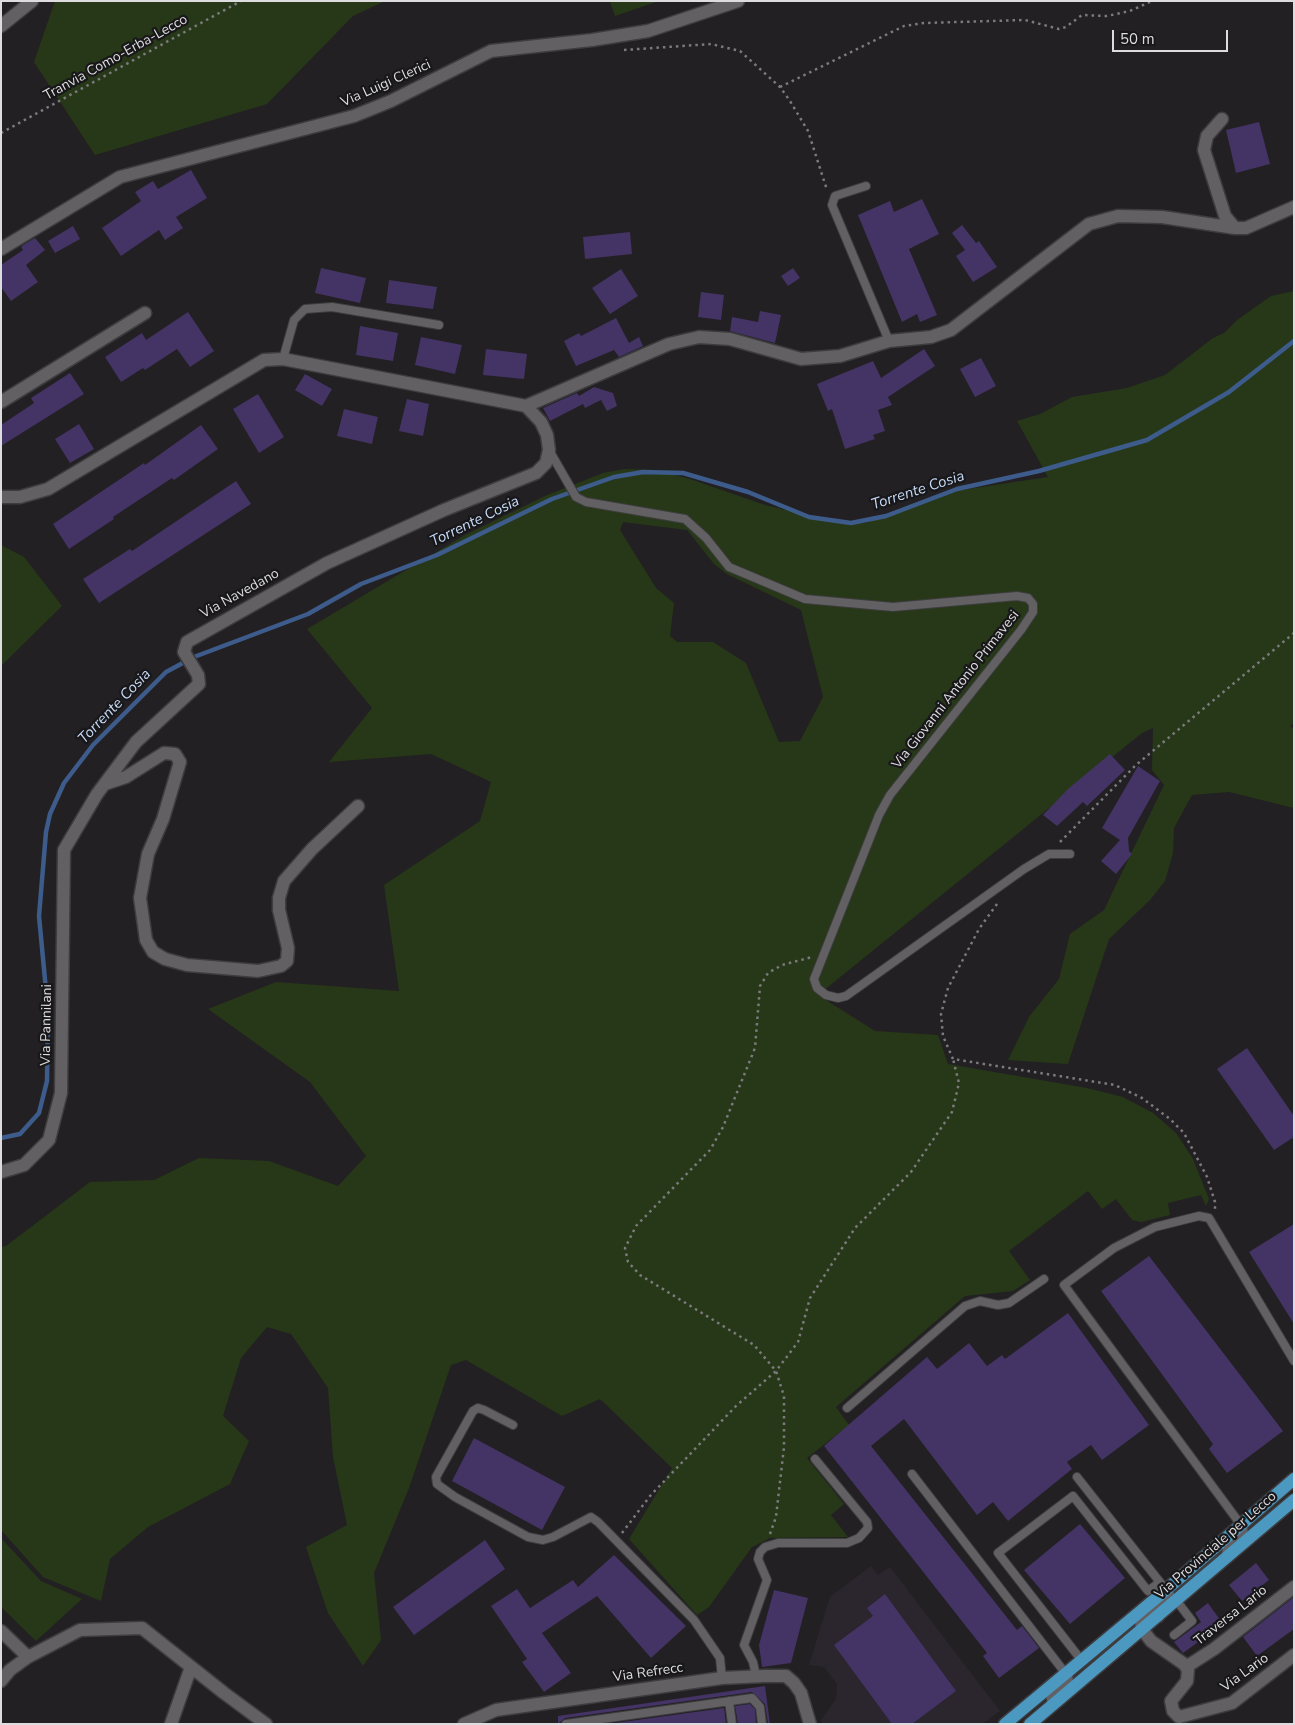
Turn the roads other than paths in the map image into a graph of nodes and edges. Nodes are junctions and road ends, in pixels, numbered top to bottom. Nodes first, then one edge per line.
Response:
1 (32, 1) edge
2 (738, 1) edge
3 (1, 26) edge
4 (1222, 119) dead end
5 (866, 186) dead end
6 (1294, 207) edge
7 (1236, 228) junction
8 (1, 249) edge
9 (145, 313) dead end
10 (439, 325) dead end
11 (889, 341) junction
12 (282, 359) junction
13 (1, 402) edge
14 (526, 406) junction
15 (549, 450) junction
16 (1, 497) edge
17 (105, 784) junction
18 (358, 806) dead end
19 (64, 850) joint
20 (1070, 854) dead end
21 (1, 1172) edge
22 (1044, 1279) dead end
23 (1294, 1361) edge
24 (847, 1408) dead end
25 (513, 1425) dead end
26 (815, 1459) dead end
27 (912, 1474) dead end
28 (1078, 1477) dead end
29 (1294, 1479) edge
30 (1294, 1500) edge
31 (1242, 1525) junction
32 (1228, 1556) junction
33 (1163, 1586) junction
34 (1294, 1587) edge
35 (1176, 1600) junction
36 (1147, 1606) junction
37 (1158, 1616) junction
38 (1142, 1629) junction
39 (1, 1631) edge
40 (1174, 1635) dead end
41 (1294, 1656) edge
42 (28, 1657) junction
43 (1082, 1661) junction
44 (191, 1667) junction
45 (1186, 1667) junction
46 (1066, 1674) junction
47 (756, 1676) junction
48 (722, 1678) junction
49 (1, 1681) edge
50 (729, 1701) junction
51 (1054, 1703) junction
52 (171, 1724) edge
53 (266, 1724) edge
54 (464, 1724) edge
55 (566, 1724) edge
56 (732, 1724) edge
57 (762, 1724) edge
58 (810, 1724) edge
59 (1005, 1724) edge
60 (1030, 1724) edge

1 - 3 street
2 - 8 street, Via Luigi Clerici
4 - 7 street
5 - 11 lane
6 - 7 street
7 - 11 street
9 - 13 street
10 - 12 lane
11 - 14 street
12 - 14 street
12 - 16 street
14 - 15 street
15 - 17 street, Via Navedano
15 - 20 lane, Via Giovanni Antonio Primavesi
17 - 18 street
17 - 19 street, Via Navedano
19 - 21 street, Via Pannilani
22 - 24 lane
23 - 31 lane
25 - 48 lane
26 - 47 lane
27 - 46 lane
28 - 33 lane
29 - 31 main road, Via Provinciale per Lecco
30 - 32 main road, Via Provinciale per Lecco
31 - 32 street
31 - 33 main road, Via Provinciale per Lecco
32 - 35 main road, Via Provinciale per Lecco
33 - 36 main road, Via Provinciale per Lecco
33 - 37 street, Via Provinciale per Lecco
33 - 43 lane
34 - 45 street, Traversa Lario
35 - 37 main road, Via Provinciale per Lecco
35 - 40 lane
36 - 38 street, Via Provinciale per Lecco
36 - 43 main road, Via Provinciale per Lecco
37 - 38 main road, Via Provinciale per Lecco
38 - 45 street
38 - 51 main road, Via Provinciale per Lecco
39 - 42 street
41 - 45 street, Via Lario
42 - 44 street
42 - 49 street
43 - 46 main road, Via Provinciale per Lecco
44 - 52 street
44 - 53 street
46 - 51 street, Via Provinciale per Lecco
46 - 59 main road, Via Provinciale per Lecco
47 - 48 street, Via Refrecc
47 - 58 street, Via Refrecc
48 - 54 street, Via Refrecc
50 - 55 lane
50 - 56 lane
50 - 57 lane
51 - 60 main road, Via Provinciale per Lecco

